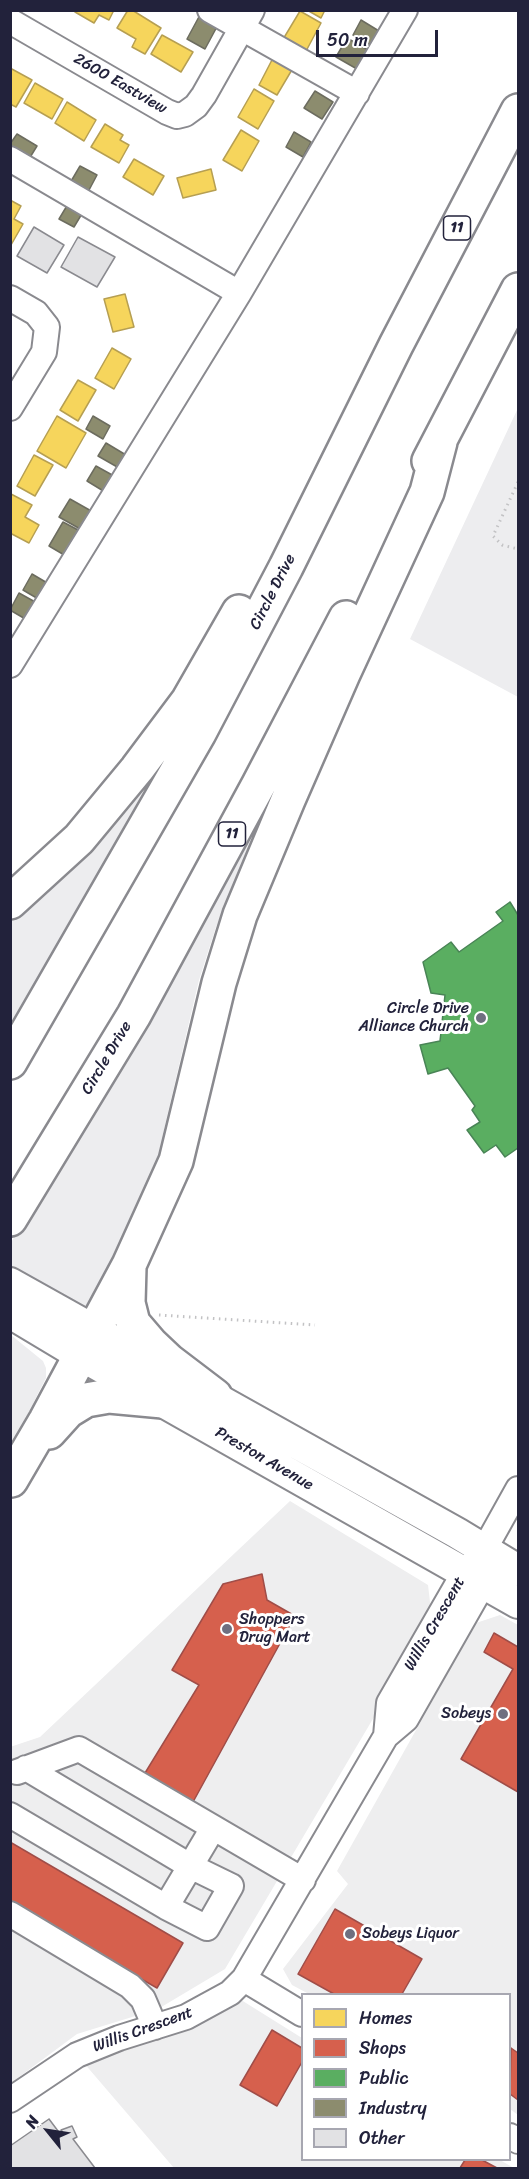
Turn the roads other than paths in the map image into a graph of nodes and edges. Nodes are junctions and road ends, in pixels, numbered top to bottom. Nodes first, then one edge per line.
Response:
1 (210, 10) edge
2 (405, 10) edge
3 (246, 20) edge
4 (10, 21) edge
5 (357, 93) junction
6 (519, 111) edge
7 (10, 159) edge
8 (519, 290) edge
9 (239, 293) junction
10 (10, 298) edge
11 (396, 345) junction
12 (10, 408) edge
13 (440, 442) junction
14 (10, 665) edge
15 (10, 902) edge
16 (10, 1062) edge
17 (10, 1219) edge
18 (129, 1265) junction
19 (13, 1294) edge
20 (88, 1342) junction
21 (215, 1396) junction
22 (163, 1401) junction
23 (11, 1481) edge
24 (519, 1489) edge
25 (484, 1550) junction
26 (519, 1570) edge
27 (473, 1578) junction
28 (519, 1604) edge
29 (18, 1772) edge
30 (10, 1815) edge
31 (213, 1828) junction
32 (190, 1866) junction
33 (303, 1880) junction
34 (166, 1907) junction
35 (10, 1914) edge
36 (244, 1979) junction
37 (301, 2013) edge
38 (155, 2027) junction
39 (10, 2100) edge

1 - 3 street
2 - 5 street
3 - 4 street, 2600 Eastview
3 - 5 street
5 - 9 street
6 - 11 highway, Circle Drive / 11
7 - 9 street
8 - 13 highway, Circle Drive / 11
9 - 14 street
10 - 12 street
11 - 15 highway
11 - 16 highway, Circle Drive / 11
13 - 17 highway, Circle Drive / 11
13 - 18 highway
18 - 20 highway
18 - 21 highway
19 - 20 main road, Preston Avenue
20 - 21 main road, Preston Avenue
20 - 22 main road, Preston Avenue
20 - 23 highway
21 - 25 main road, Preston Avenue
22 - 23 highway
22 - 27 main road, Preston Avenue
24 - 25 street, Willis Crescent
25 - 26 main road, Preston Avenue
25 - 27 street, Willis Crescent
27 - 28 main road, Preston Avenue
27 - 33 street, Willis Crescent
29 - 31 street
29 - 32 street
30 - 34 street
31 - 32 street
31 - 33 street
32 - 34 street
32 - 34 street
33 - 36 street, Willis Crescent
35 - 38 street
36 - 37 street
36 - 38 street, Willis Crescent
38 - 39 street, Willis Crescent

